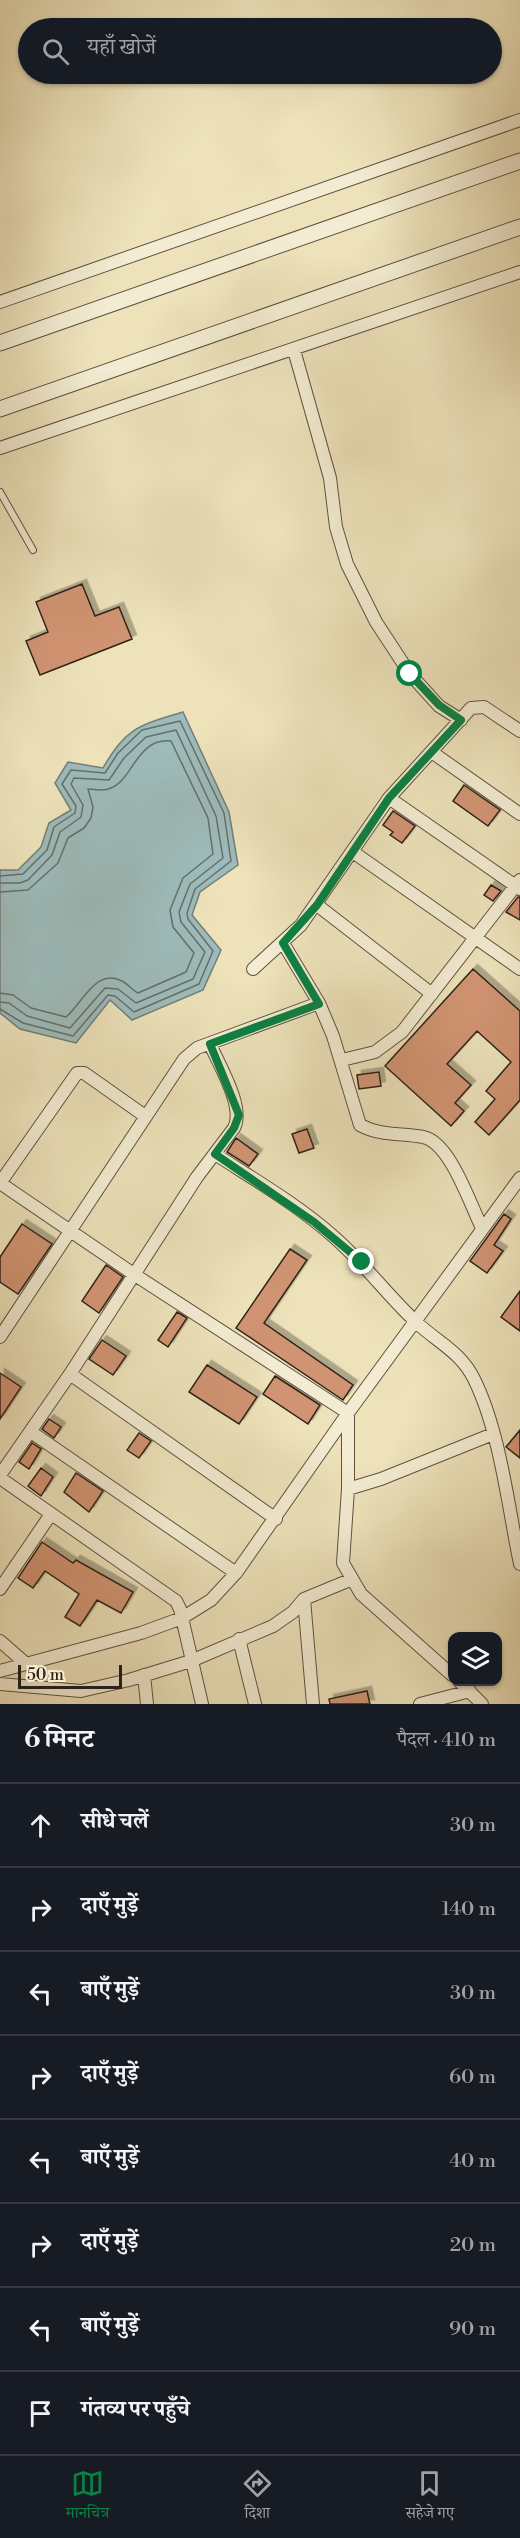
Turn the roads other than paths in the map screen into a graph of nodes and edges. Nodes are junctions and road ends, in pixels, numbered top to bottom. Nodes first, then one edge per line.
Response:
1 (520, 120) edge
2 (520, 160) edge
3 (520, 227) edge
4 (520, 272) edge
5 (0, 302) edge
6 (0, 344) edge
7 (294, 350) junction
8 (0, 410) edge
9 (0, 448) edge
10 (0, 492) edge
11 (33, 550) dead end
12 (461, 720) junction
13 (520, 731) edge
14 (433, 753) junction
15 (389, 798) junction
16 (520, 814) edge
17 (353, 852) junction
18 (518, 885) edge
19 (317, 905) junction
20 (476, 938) junction
21 (283, 943) junction
22 (253, 969) dead end
23 (520, 969) edge
24 (432, 994) junction
25 (319, 1004) junction
26 (210, 1044) junction
27 (342, 1060) junction
28 (145, 1116) junction
29 (215, 1154) junction
30 (520, 1178) edge
31 (482, 1228) junction
32 (71, 1230) junction
33 (135, 1275) junction
34 (416, 1322) junction
35 (0, 1337) edge
36 (70, 1374) junction
37 (348, 1413) junction
38 (31, 1432) junction
39 (493, 1434) junction
40 (0, 1476) edge
41 (348, 1488) junction
42 (51, 1514) junction
43 (276, 1519) junction
44 (520, 1564) edge
45 (236, 1573) junction
46 (350, 1580) junction
47 (0, 1589) edge
48 (304, 1599) junction
49 (182, 1618) junction
50 (239, 1639) junction
51 (0, 1641) edge
52 (191, 1661) junction
53 (24, 1662) junction
54 (0, 1671) edge
55 (448, 1671) edge
56 (144, 1675) junction
57 (0, 1684) edge
58 (464, 1686) edge
59 (470, 1691) junction
60 (147, 1704) edge
61 (202, 1704) edge
62 (255, 1704) edge
63 (313, 1704) edge
64 (420, 1704) edge
65 (483, 1704) edge

1 - 5 street
2 - 6 street
3 - 8 street
4 - 7 street
7 - 9 street
7 - 12 street
10 - 11 lane
12 - 13 street
12 - 14 street
14 - 15 street
14 - 16 street
15 - 17 street
15 - 18 street
17 - 19 street
17 - 20 street
18 - 20 street
19 - 21 street
19 - 24 street
20 - 23 street
20 - 24 street
21 - 22 street
21 - 25 street
24 - 27 street
25 - 26 street
25 - 27 street
26 - 28 street
26 - 29 street
27 - 31 street
28 - 32 street
28 - 32 street
29 - 33 street
29 - 34 street
30 - 31 street
31 - 34 street
32 - 33 street
32 - 35 street
33 - 36 street
33 - 37 street
34 - 37 street
34 - 39 street
36 - 38 street
36 - 43 street
37 - 41 street
37 - 43 street
38 - 40 street
38 - 45 street
39 - 41 street
39 - 44 street
40 - 42 street
41 - 46 street
42 - 47 street
42 - 49 street
43 - 45 street
45 - 49 street
46 - 48 street
46 - 55 street
48 - 50 street
48 - 63 street
49 - 52 street
49 - 53 street
50 - 52 street
50 - 62 street
51 - 53 street
52 - 56 street
52 - 61 street
53 - 54 street
56 - 57 street
56 - 60 street
58 - 59 street
59 - 64 street
59 - 65 street

